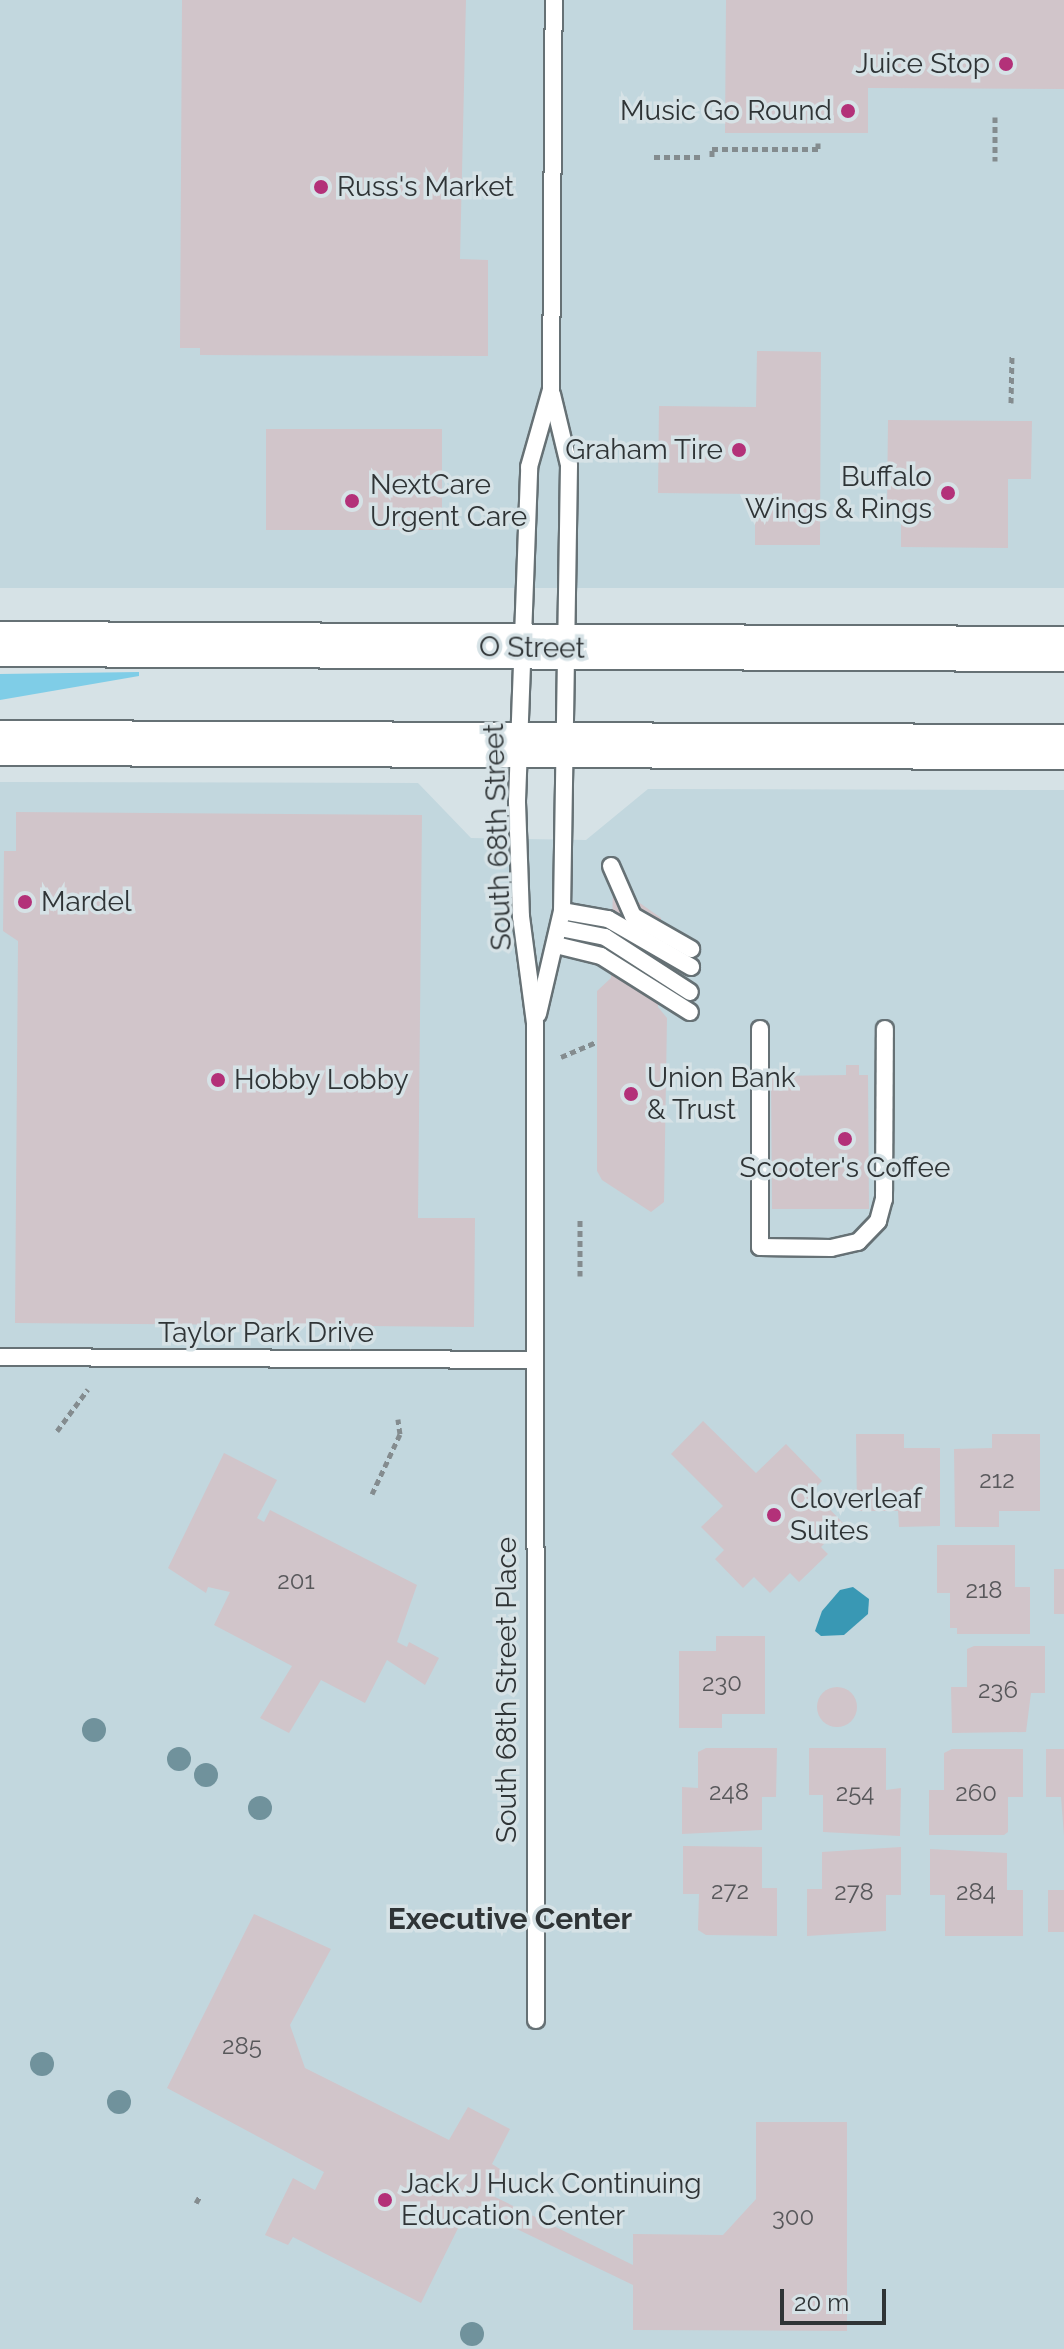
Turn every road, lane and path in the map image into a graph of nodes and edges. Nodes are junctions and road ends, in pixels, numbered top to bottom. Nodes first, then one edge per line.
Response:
1 (554, 0) edge
2 (995, 117) dead end
3 (818, 143) dead end
4 (654, 157) dead end
5 (703, 157) dead end
6 (712, 157) dead end
7 (995, 161) dead end
8 (1012, 354) dead end
9 (551, 390) junction
10 (1011, 403) dead end
11 (0, 644) edge
12 (523, 649) junction
13 (567, 649) junction
14 (1064, 649) edge
15 (0, 743) edge
16 (519, 745) junction
17 (566, 745) junction
18 (1064, 747) edge
19 (611, 866) dead end
20 (561, 919) junction
21 (556, 945) junction
22 (691, 949) dead end
23 (691, 967) dead end
24 (690, 992) dead end
25 (690, 1012) dead end
26 (535, 1023) junction
27 (760, 1029) dead end
28 (885, 1029) dead end
29 (596, 1042) dead end
30 (535, 1070) junction
31 (580, 1220) dead end
32 (580, 1276) dead end
33 (0, 1357) edge
34 (532, 1360) junction
35 (88, 1389) dead end
36 (398, 1419) dead end
37 (57, 1431) dead end
38 (372, 1494) dead end
39 (536, 2020) dead end
40 (200, 2196) dead end
41 (196, 2203) dead end

1 - 9 lane
2 - 7 path
3 - 6 path
4 - 5 path
8 - 10 path
9 - 12 lane, South 68th Street
9 - 13 lane, South 68th Street
11 - 12 main road, O Street
12 - 13 main road, O Street
12 - 16 lane, South 68th Street
13 - 14 main road, O Street
13 - 17 lane, South 68th Street
15 - 16 main road
16 - 17 main road
16 - 26 lane, South 68th Street
17 - 18 main road
17 - 20 lane, South 68th Street
19 - 22 lane
20 - 21 lane, South 68th Street
20 - 23 lane
20 - 24 lane
21 - 25 lane
21 - 26 lane, South 68th Street
26 - 30 lane, South 68th Street
27 - 28 lane
29 - 30 path
30 - 34 lane, South 68th Street
31 - 32 path
33 - 34 lane, Taylor Park Drive
34 - 39 lane, South 68th Street Place
35 - 37 path
36 - 38 path
40 - 41 path

